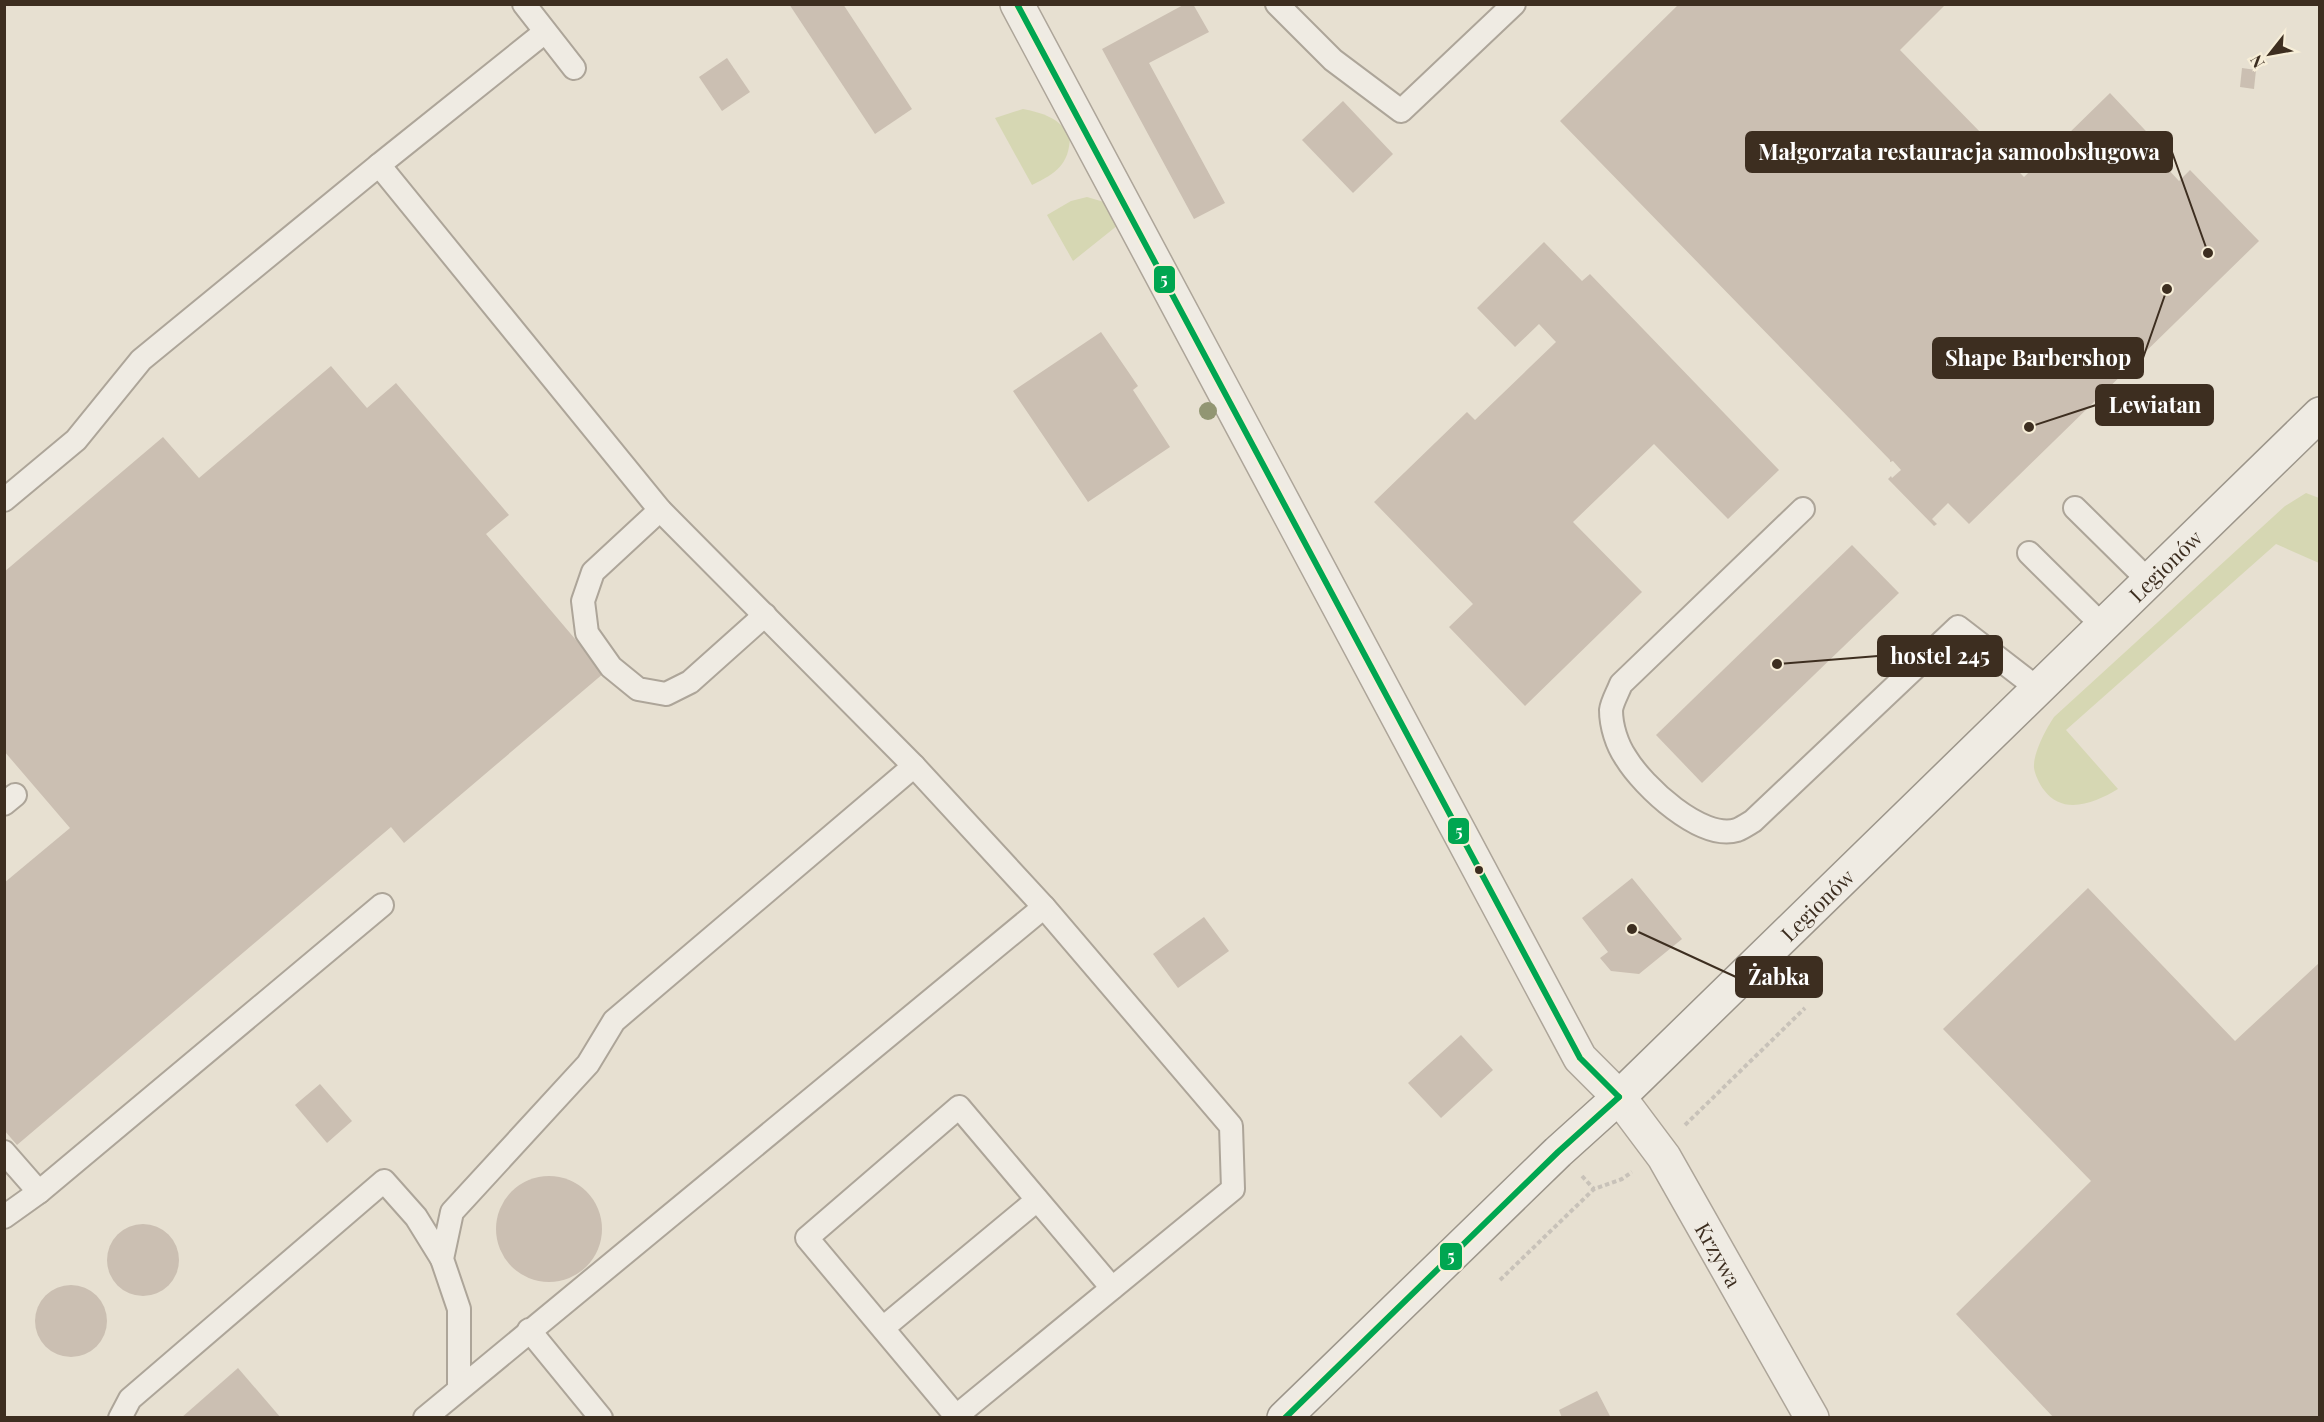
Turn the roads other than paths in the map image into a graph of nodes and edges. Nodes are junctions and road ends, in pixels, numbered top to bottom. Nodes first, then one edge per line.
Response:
1 (524, 4) edge
2 (1017, 4) edge
3 (1277, 4) edge
4 (1514, 4) edge
5 (545, 32) junction
6 (574, 68) dead end
7 (379, 165) junction
8 (2319, 414) edge
9 (4, 500) edge
10 (2075, 508) dead end
11 (1803, 509) dead end
12 (660, 510) junction
13 (2029, 553) dead end
14 (2148, 580) junction
15 (765, 615) junction
16 (2102, 625) junction
17 (2037, 688) junction
18 (914, 766) junction
19 (382, 905) dead end
20 (1044, 908) junction
21 (1619, 1097) junction
22 (4, 1152) edge
23 (39, 1192) junction
24 (1037, 1200) junction
25 (4, 1217) edge
26 (442, 1259) junction
27 (1112, 1288) junction
28 (883, 1328) junction
29 (529, 1330) junction
30 (459, 1389) junction
31 (955, 1417) edge
32 (120, 1418) edge
33 (425, 1418) edge
34 (601, 1418) edge
35 (1284, 1418) edge
36 (1812, 1418) edge

1 - 5 lane
2 - 21 street, Krzywa
3 - 4 lane
5 - 6 lane
5 - 7 lane
7 - 9 lane
7 - 12 lane
8 - 14 street, Legionów
10 - 14 lane
11 - 17 lane
12 - 15 lane
12 - 15 lane
13 - 16 lane
14 - 16 street, Legionów
15 - 18 lane
16 - 17 street, Legionów
17 - 21 street, Legionów
18 - 20 lane
18 - 26 lane
19 - 23 lane
20 - 27 lane
20 - 29 lane
21 - 35 street, Legionów
21 - 36 street, Krzywa
22 - 23 lane
23 - 25 lane
24 - 27 lane
24 - 28 lane
24 - 28 lane
26 - 30 lane
26 - 32 lane
27 - 31 lane
28 - 31 lane
29 - 30 lane
29 - 34 lane
30 - 33 lane

